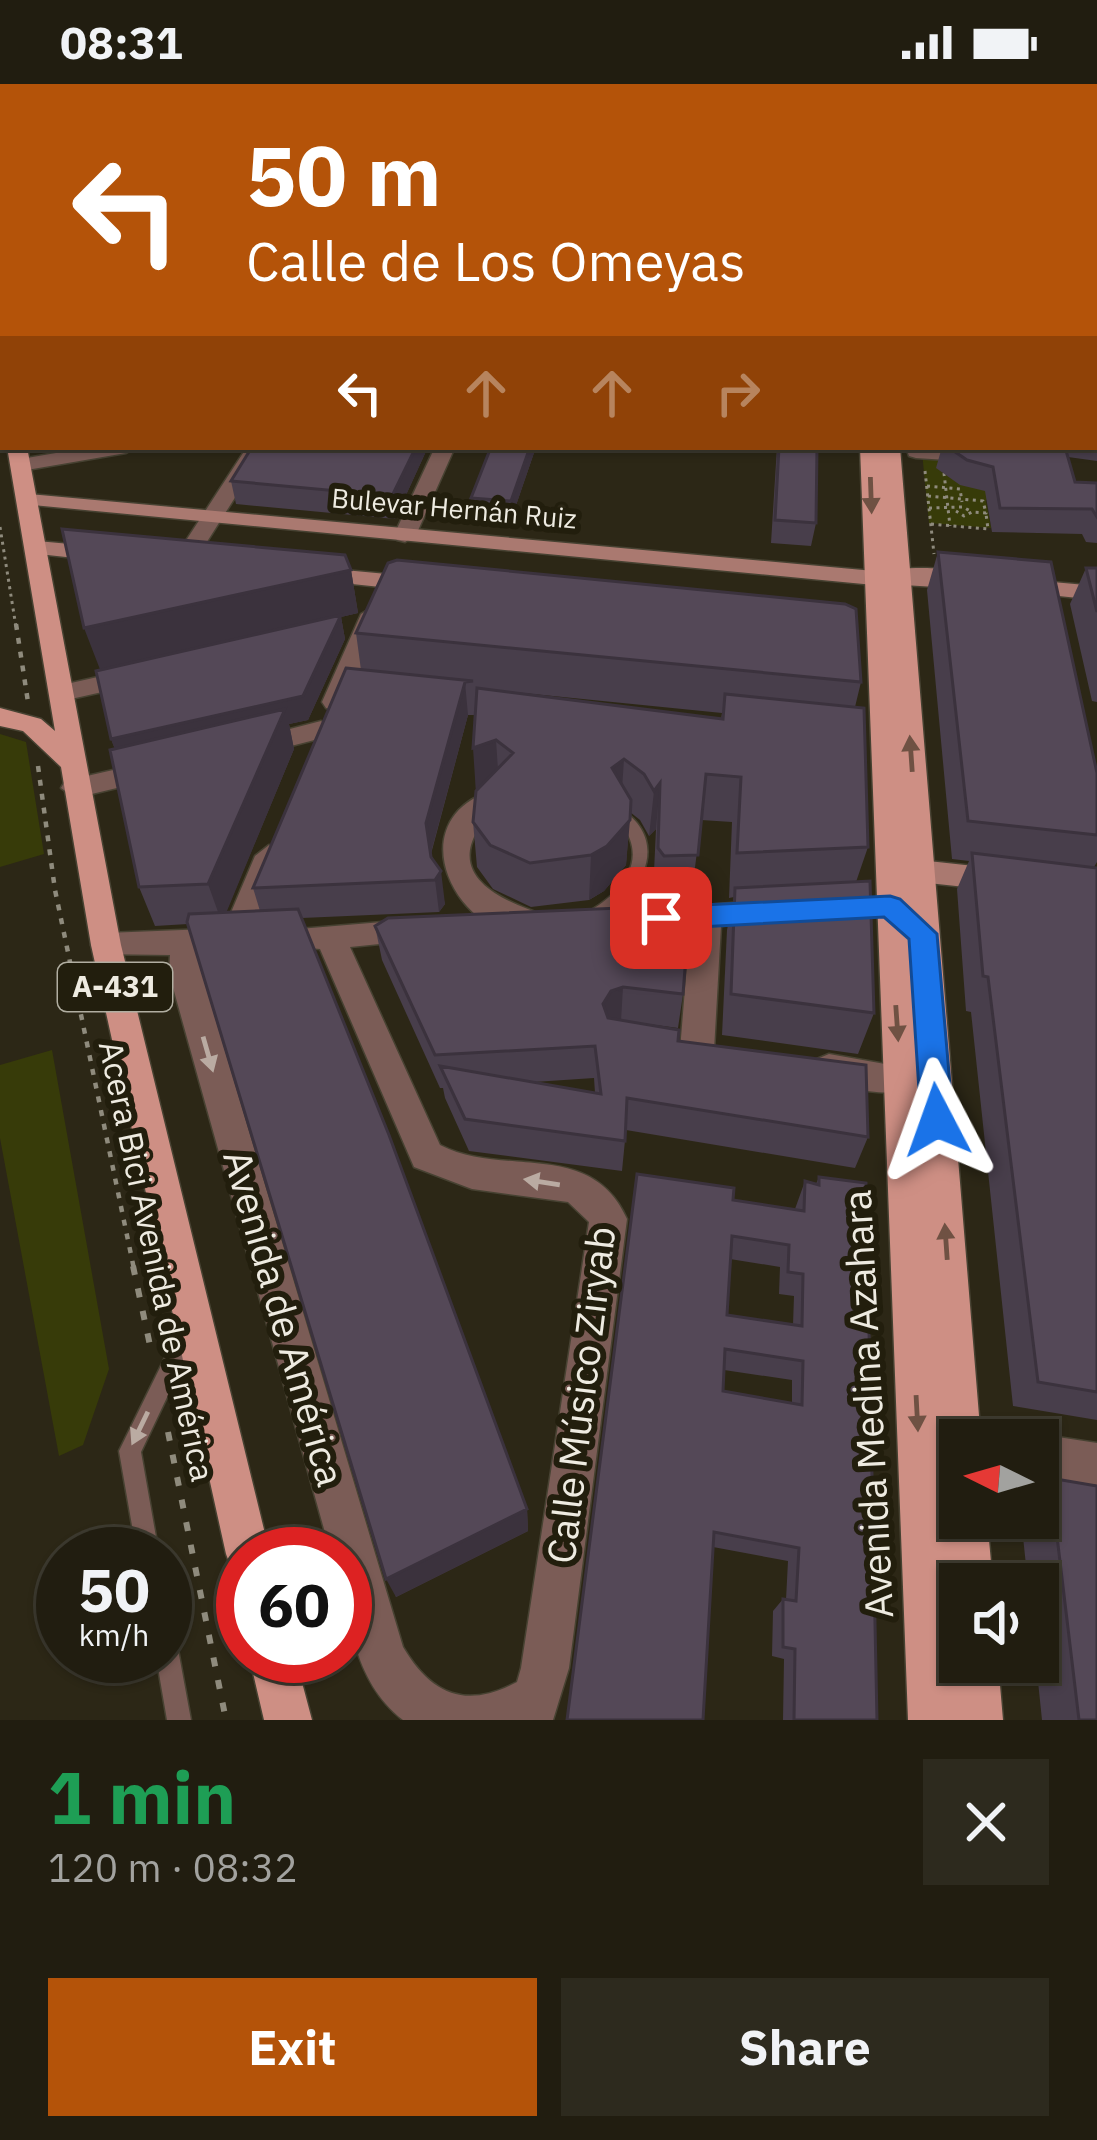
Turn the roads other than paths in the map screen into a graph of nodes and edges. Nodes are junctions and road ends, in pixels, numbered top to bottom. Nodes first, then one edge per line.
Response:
1 (90, 450) edge
2 (254, 450) edge
3 (444, 450) edge
4 (870, 450) edge
5 (890, 450) edge
6 (997, 450) edge
7 (927, 453) edge
8 (19, 456) edge
9 (29, 500) junction
10 (210, 518) junction
11 (405, 535) junction
12 (37, 548) junction
13 (186, 559) edge
14 (886, 576) junction
15 (389, 581) junction
16 (1097, 592) edge
17 (872, 627) junction
18 (160, 670) edge
19 (62, 693) junction
20 (0, 717) edge
21 (321, 730) junction
22 (224, 753) edge
23 (179, 764) edge
24 (303, 774) edge
25 (73, 775) junction
26 (496, 799) edge
27 (621, 814) edge
28 (285, 818) edge
29 (1030, 884) edge
30 (888, 888) junction
31 (795, 911) edge
32 (706, 915) junction
33 (562, 923) junction
34 (923, 934) junction
35 (330, 937) junction
36 (234, 941) junction
37 (189, 942) junction
38 (106, 945) junction
39 (659, 1044) edge
40 (697, 1050) junction
41 (741, 1056) edge
42 (786, 1062) edge
43 (901, 1078) junction
44 (192, 1324) junction
45 (958, 1419) edge
46 (1059, 1458) edge
47 (1097, 1464) edge
48 (143, 1527) edge
49 (241, 1527) edge
50 (172, 1683) edge
51 (279, 1683) edge
52 (977, 1683) edge
53 (530, 1710) edge
54 (179, 1720) edge
55 (288, 1720) edge
56 (465, 1720) edge
57 (480, 1720) edge
58 (932, 1720) edge
59 (980, 1720) edge

1 - 8 street
2 - 10 street
3 - 11 street
4 -> 14 main road, Avenida Medina Azahara
5 - 14 main road, Avenida Medina Azahara
6 - 7 street
8 - 9 main road, A-431
9 - 10 street, Bulevar Hernán Ruiz
9 - 12 main road, A-431
10 - 11 street, Bulevar Hernán Ruiz
10 - 12 street
10 - 13 street
10 - 17 street
11 - 14 street, Bulevar Hernán Ruiz
12 - 19 main road, A-431
14 - 16 street, Bulevar Hernán Ruiz
14 - 17 main road, Avenida Medina Azahara
15 - 15 street
15 - 21 street
30 -> 17 main road, Avenida Medina Azahara
17 - 30 main road, Avenida Medina Azahara
18 - 19 street
19 - 25 main road, A-431
20 - 25 main road
21 - 22 street
21 - 24 street
23 - 25 street
25 - 38 main road, A-431
26 - 33 street
27 - 33 lane
28 - 36 street
29 - 30 street
30 - 34 street
30 - 34 main road, Avenida Medina Azahara
30 -> 43 main road, Avenida Medina Azahara
31 - 32 street
32 - 33 street
32 - 40 street
33 - 35 street
45 -> 34 main road, Avenida Medina Azahara
35 - 36 street
53 -> 35 street, Calle Músico Ziryab
36 - 37 street
37 - 38 street
37 -> 56 street, Avenida de América
38 - 44 main road, A-431
39 - 40 street
40 - 41 street
42 - 43 street
43 -> 58 main road, Avenida Medina Azahara
44 -> 48 lane
44 - 49 main road, A-431
46 - 47 street
50 - 54 lane
51 - 55 main road
52 - 59 main road
53 - 57 street

